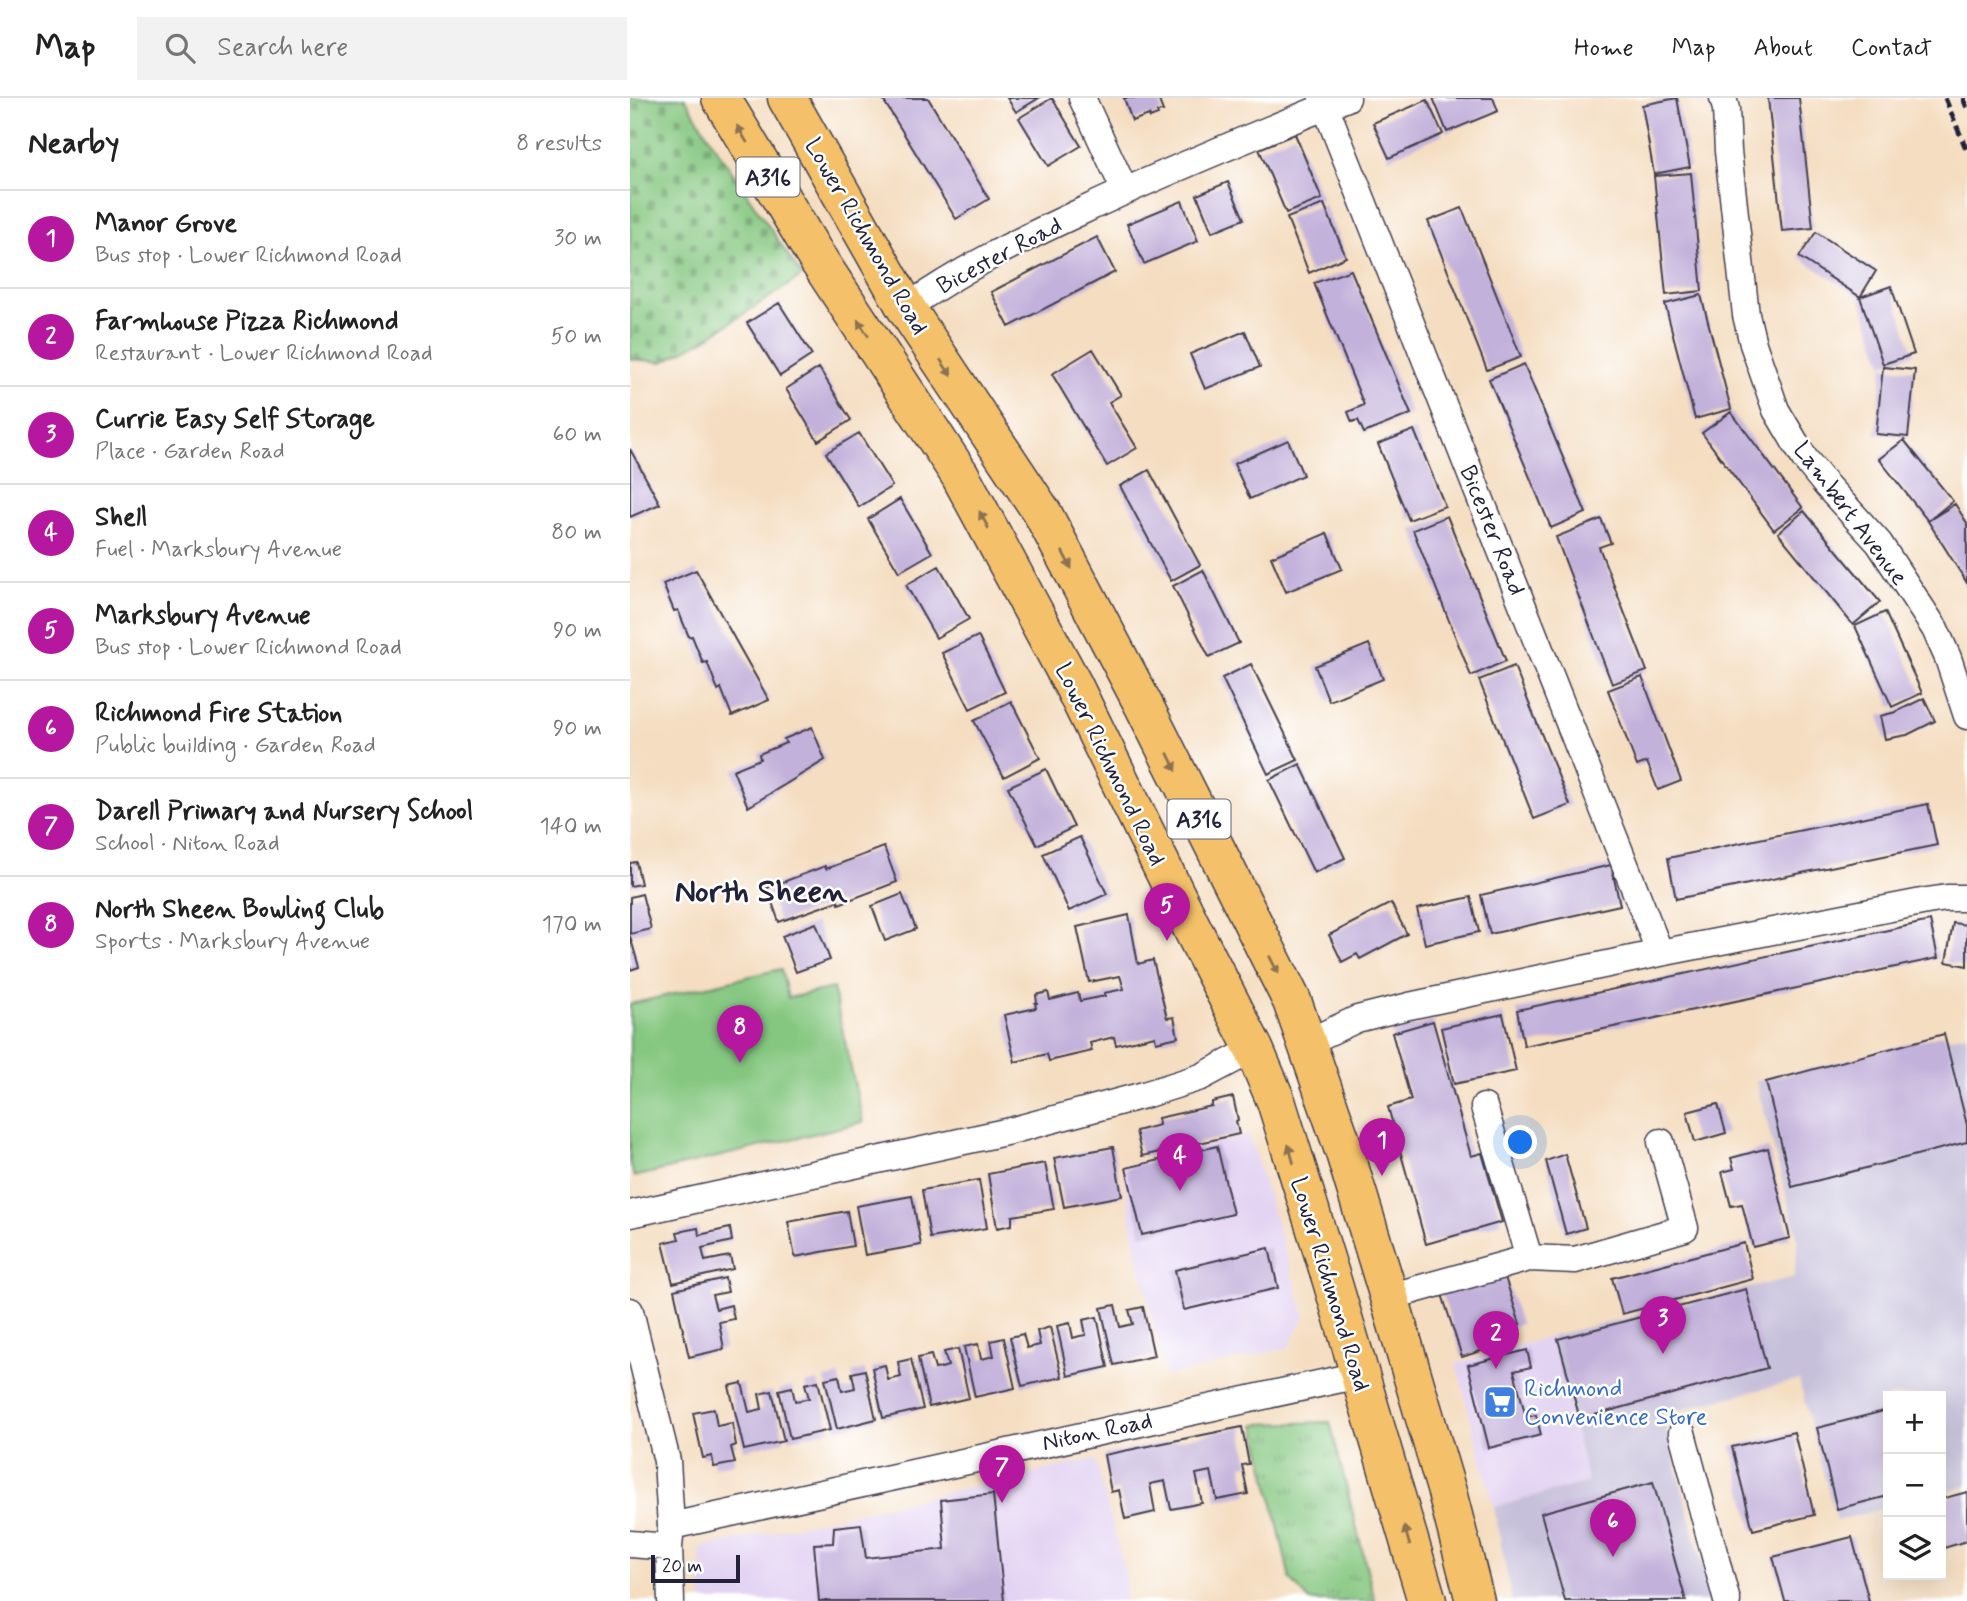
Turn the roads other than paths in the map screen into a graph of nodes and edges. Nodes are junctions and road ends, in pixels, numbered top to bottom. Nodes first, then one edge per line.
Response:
1 (721, 98) edge
2 (787, 98) edge
3 (1083, 98) edge
4 (1723, 98) edge
5 (1331, 101) edge
6 (1125, 191) junction
7 (906, 308) junction
8 (1967, 716) edge
9 (1967, 898) edge
10 (1660, 953) junction
11 (1306, 1043) junction
12 (1254, 1049) junction
13 (1484, 1107) dead end
14 (1661, 1142) dead end
15 (630, 1214) edge
16 (1529, 1258) junction
17 (1389, 1297) junction
18 (630, 1311) edge
19 (1359, 1375) junction
20 (1682, 1433) dead end
21 (670, 1536) junction
22 (630, 1544) edge
23 (1466, 1598) edge
24 (671, 1601) edge
25 (1427, 1601) edge
26 (1727, 1601) edge

12 -> 1 highway, Lower Richmond Road / A316
2 - 7 highway, Lower Richmond Road / A316
3 - 6 street
4 - 8 street, Lambert Avenue
5 - 6 street, Bicester Road
5 - 10 street, Bicester Road
6 - 7 street, Bicester Road
7 -> 11 highway, Lower Richmond Road / A316
9 - 10 street
10 - 11 street
11 - 17 highway, Lower Richmond Road / A316
12 - 15 street
19 -> 12 highway, Lower Richmond Road / A316
13 - 16 street
14 - 16 street
16 - 17 street
17 - 23 highway, Lower Richmond Road / A316
18 - 21 street
19 - 21 street, Niton Road
25 -> 19 highway, Lower Richmond Road / A316
20 - 26 street
21 - 22 street, Niton Road
21 - 24 street

